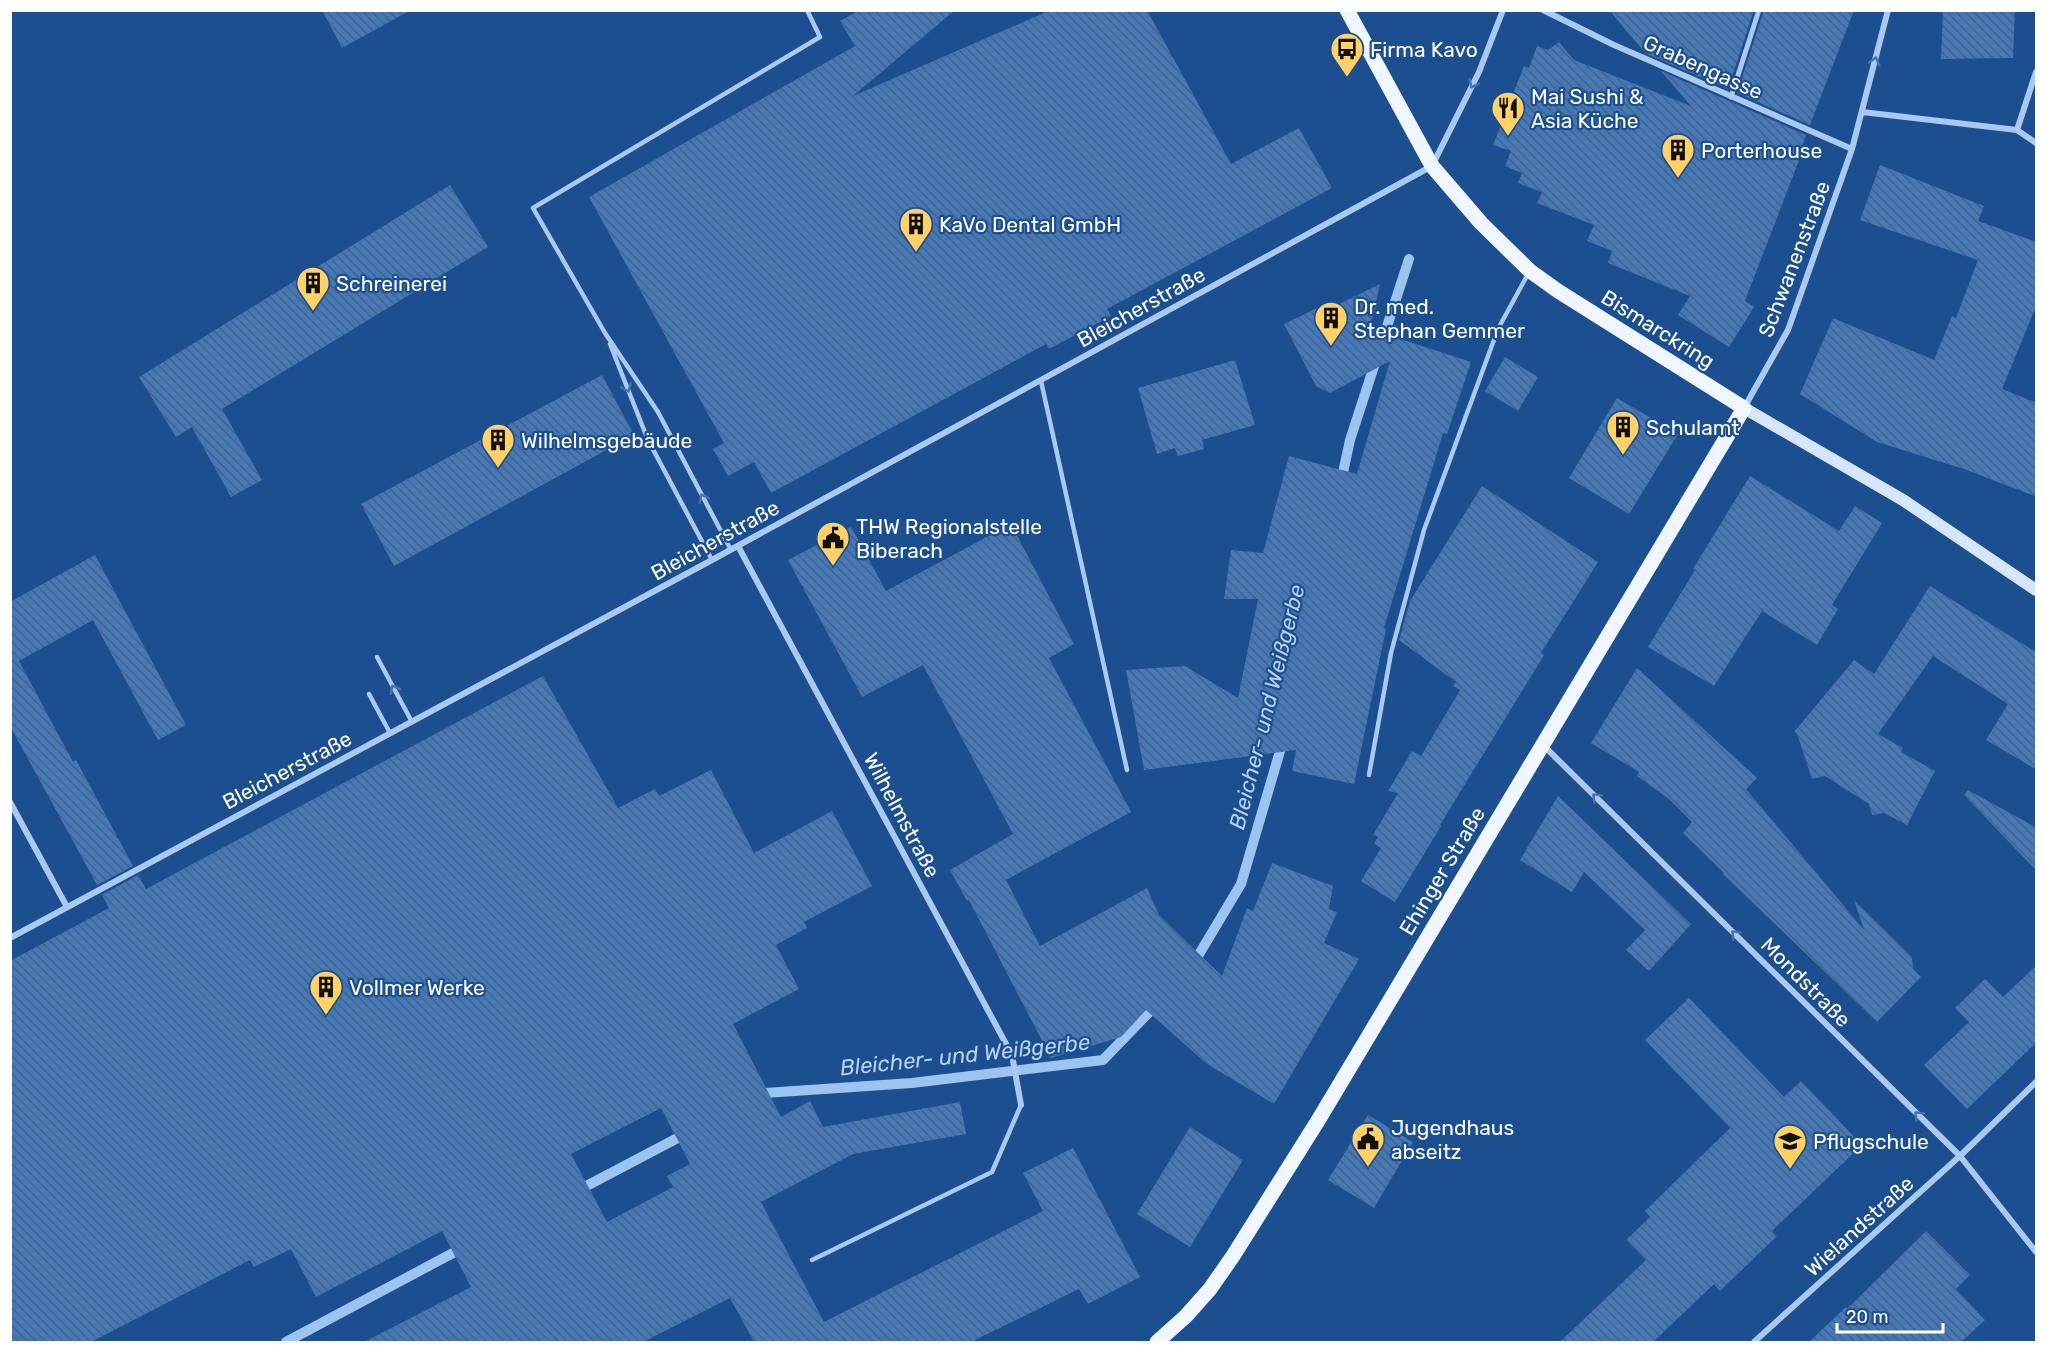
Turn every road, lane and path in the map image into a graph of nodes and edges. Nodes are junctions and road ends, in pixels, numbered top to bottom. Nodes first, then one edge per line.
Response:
1 (807, 10) edge
2 (1347, 10) edge
3 (1503, 10) edge
4 (1543, 10) edge
5 (1759, 10) edge
6 (1888, 10) edge
7 (2037, 72) edge
8 (1731, 97) junction
9 (1862, 112) junction
10 (2018, 130) junction
11 (2037, 143) edge
12 (1852, 149) junction
13 (1432, 166) junction
14 (1530, 271) junction
15 (605, 333) junction
16 (1041, 381) junction
17 (1744, 408) junction
18 (738, 546) junction
19 (731, 550) junction
20 (712, 560) junction
21 (2037, 590) edge
22 (377, 657) dead end
23 (369, 694) dead end
24 (412, 722) junction
25 (390, 733) junction
26 (1542, 744) junction
27 (1127, 770) dead end
28 (1369, 775) dead end
29 (10, 802) edge
30 (67, 907) junction
31 (10, 938) edge
32 (2037, 1082) edge
33 (1021, 1105) joint
34 (1960, 1156) junction
35 (2037, 1252) edge
36 (812, 1260) dead end
37 (1157, 1342) edge
38 (1754, 1342) edge

1 - 15 lane
2 - 13 main road, Bismarckring
3 -> 13 street
4 - 8 street, Grabengasse
5 - 8 street
9 -> 6 street, Schwanenstraße
7 - 10 street
8 - 12 street, Grabengasse
9 - 10 street
9 - 12 street, Schwanenstraße
10 - 11 street
12 - 17 street, Schwanenstraße
13 - 14 main road, Bismarckring
13 - 16 street, Bleicherstraße
14 - 17 main road, Bismarckring
14 - 28 lane
19 -> 15 lane
15 -> 20 lane
16 - 18 street, Bleicherstraße
16 - 27 lane
17 - 21 main road, Bismarckring
17 - 26 main road, Ehinger Straße
18 - 19 street, Bleicherstraße
18 - 33 street, Wilhelmstraße
19 - 20 street, Bleicherstraße
20 - 24 street, Bleicherstraße
24 -> 22 lane
23 - 25 lane
24 - 25 street, Bleicherstraße
25 - 30 street, Bleicherstraße
34 -> 26 street, Mondstraße
26 - 37 main road, Ehinger Straße
29 - 30 street
30 - 31 street, Bleicherstraße
32 - 34 street, Wielandstraße
33 - 36 lane
34 - 35 street, Mondstraße
34 - 38 street, Wielandstraße

